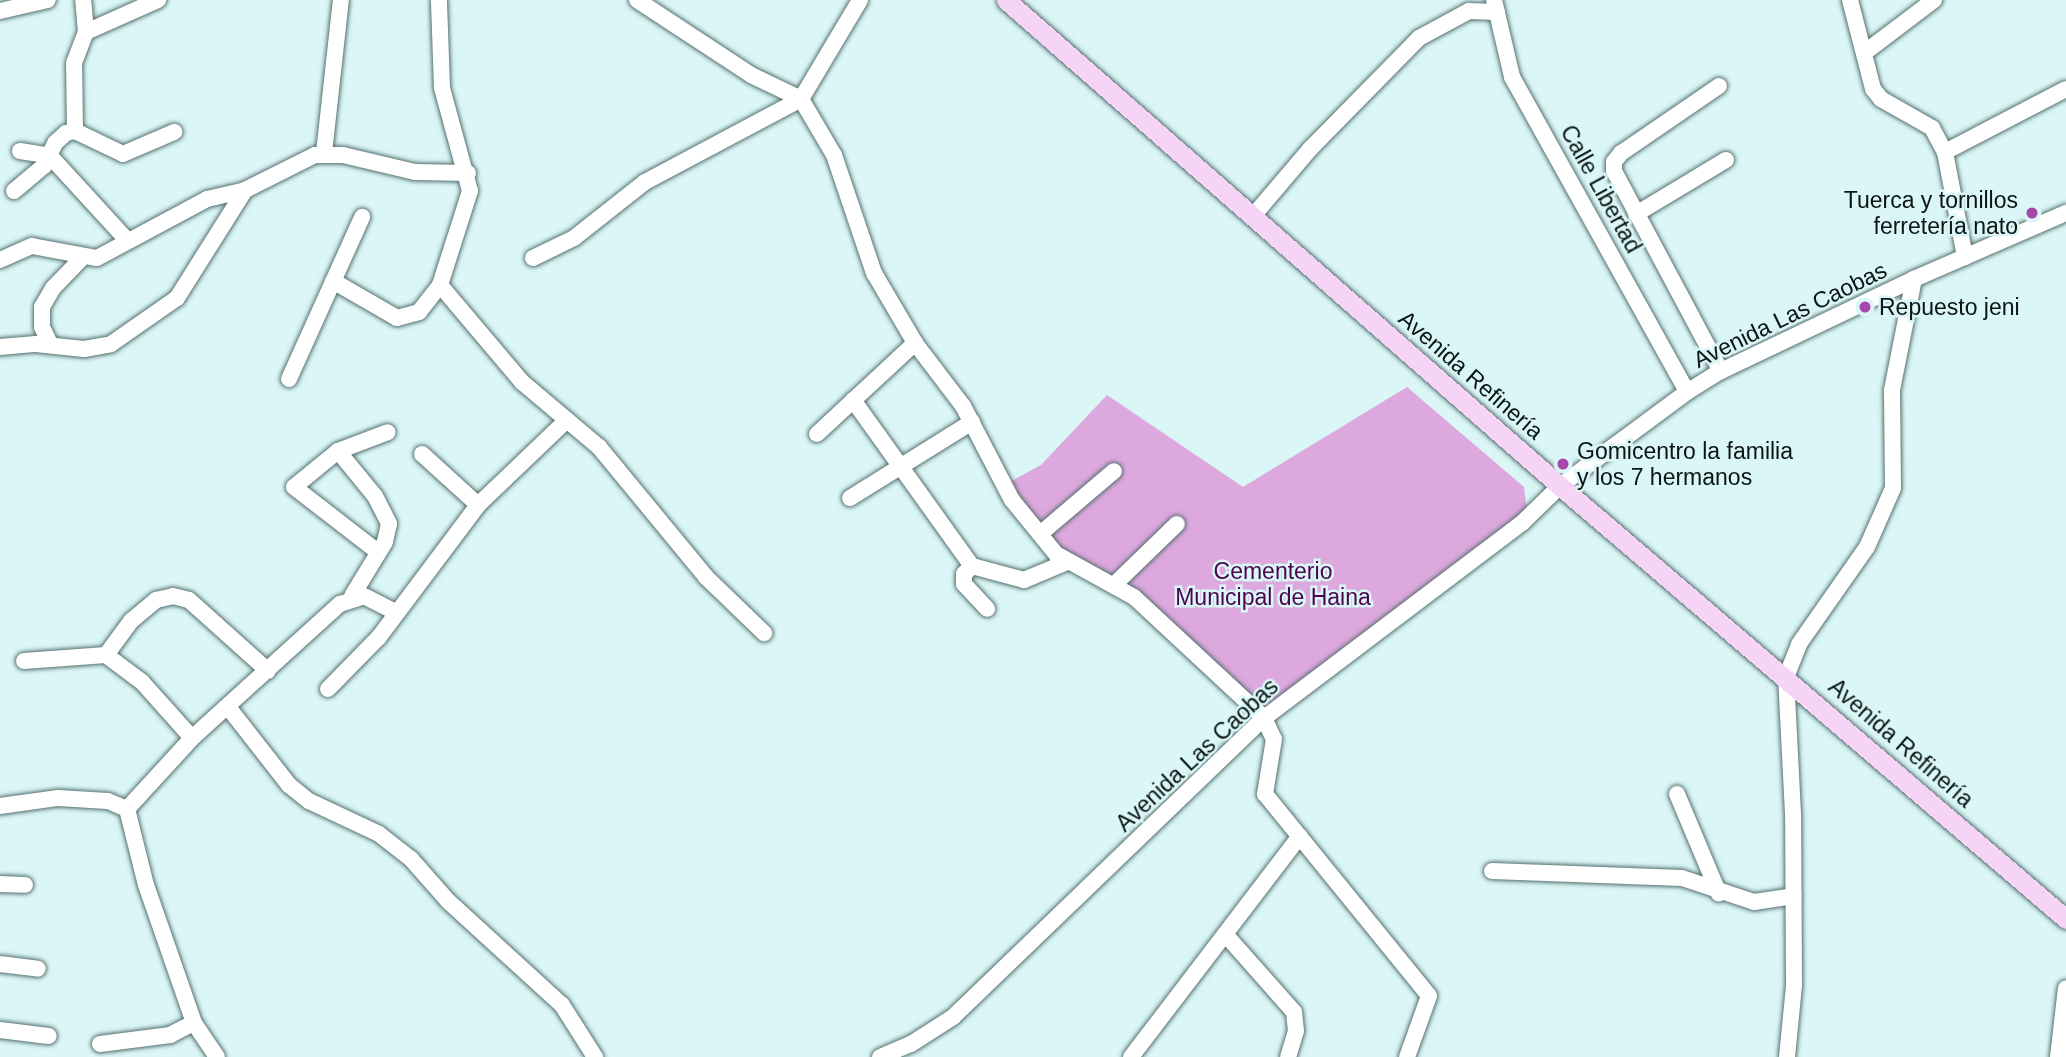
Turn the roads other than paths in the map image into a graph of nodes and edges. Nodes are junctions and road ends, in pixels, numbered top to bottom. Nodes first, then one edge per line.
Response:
1 (48, 0) edge
2 (83, 0) edge
3 (158, 0) edge
4 (341, 0) edge
5 (439, 0) edge
6 (637, 0) edge
7 (860, 0) edge
8 (1006, 0) edge
9 (1850, 0) edge
10 (1934, 0) edge
11 (1496, 6) edge
12 (0, 11) edge
13 (86, 32) junction
14 (1864, 53) junction
15 (1719, 86) dead end
16 (2066, 89) edge
17 (801, 99) junction
18 (75, 131) junction
19 (174, 132) dead end
20 (20, 152) dead end
21 (1945, 152) junction
22 (324, 153) junction
23 (50, 156) junction
24 (1726, 160) dead end
25 (468, 173) junction
26 (245, 190) junction
27 (14, 191) dead end
28 (2066, 213) edge
29 (1636, 214) junction
30 (1253, 216) junction
31 (362, 217) dead end
32 (126, 239) junction
33 (1965, 257) junction
34 (533, 258) dead end
35 (82, 259) junction
36 (0, 260) edge
37 (1914, 279) junction
38 (333, 281) junction
39 (440, 285) junction
40 (915, 343) junction
41 (50, 344) junction
42 (0, 346) edge
43 (1721, 371) junction
44 (289, 379) dead end
45 (1688, 393) junction
46 (853, 400) junction
47 (567, 419) junction
48 (972, 422) junction
49 (388, 432) dead end
50 (817, 434) dead end
51 (338, 452) junction
52 (422, 454) dead end
53 (902, 468) junction
54 (1114, 471) dead end
55 (1560, 486) junction
56 (850, 498) dead end
57 (478, 506) junction
58 (1177, 524) dead end
59 (1040, 534) junction
60 (378, 552) junction
61 (1067, 562) junction
62 (972, 566) junction
63 (1115, 584) junction
64 (352, 596) junction
65 (987, 610) dead end
66 (396, 612) junction
67 (764, 633) dead end
68 (106, 655) junction
69 (24, 661) dead end
70 (268, 671) junction
71 (1786, 677) junction
72 (328, 689) dead end
73 (228, 707) junction
74 (1264, 718) junction
75 (192, 738) junction
76 (1678, 794) dead end
77 (0, 806) edge
78 (127, 809) junction
79 (1300, 836) junction
80 (1492, 871) dead end
81 (0, 884) edge
82 (25, 886) dead end
83 (1719, 894) junction
84 (1794, 896) junction
85 (2066, 919) edge
86 (1225, 934) junction
87 (0, 964) edge
88 (38, 970) dead end
89 (2066, 988) edge
90 (194, 1023) junction
91 (0, 1030) edge
92 (49, 1036) dead end
93 (100, 1044) dead end
94 (217, 1057) edge
95 (595, 1057) edge
96 (880, 1057) edge
97 (1131, 1057) edge
98 (1288, 1057) edge
99 (1406, 1057) edge
100 (1787, 1057) edge
101 (2058, 1057) edge

1 - 12 street
2 - 13 street
3 - 13 street
4 - 22 street
5 - 25 street
6 - 17 street
7 - 17 street
8 - 30 main road, Avenida Refinería
9 - 14 street
10 - 14 street
11 - 30 street
11 - 45 street, Calle Libertad
13 - 18 street
14 - 21 street
15 - 29 street
16 - 21 street
17 - 34 street
17 - 40 street
18 - 19 street
18 - 23 street
20 - 23 street
21 - 33 street
22 - 25 street
22 - 26 street
23 - 27 street
23 - 32 street
24 - 29 street
25 - 39 street
26 - 32 street
26 - 41 street
28 - 33 street, Avenida Las Caobas
29 - 43 street
30 - 55 main road, Avenida Refinería
31 - 38 street
32 - 35 street
33 - 37 street, Avenida Las Caobas
35 - 36 street
35 - 41 street
37 - 43 street, Avenida Las Caobas
37 - 71 street
38 - 39 street
38 - 44 street
39 - 47 street
40 - 46 street
40 - 48 street
41 - 42 street
43 - 45 street, Avenida Las Caobas
45 - 55 street, Avenida Las Caobas
46 - 50 street
46 - 53 street
47 - 57 street
47 - 67 street
48 - 53 street
48 - 59 street
49 - 51 street
51 - 60 street
51 - 60 street
52 - 57 street
53 - 56 street
53 - 62 street
54 - 59 street
55 - 71 main road, Avenida Refinería
55 - 74 street, Avenida Las Caobas
57 - 66 street
58 - 63 street
59 - 61 street
60 - 64 street
61 - 62 street
61 - 63 street
62 - 65 street
63 - 74 street
64 - 66 street
64 - 70 street
66 - 72 street
68 - 69 street
68 - 70 street
68 - 75 street
70 - 73 street
71 - 84 street
71 - 85 main road, Avenida Refinería
73 - 75 street
73 - 95 street
74 - 79 street
74 - 96 street, Avenida Las Caobas
75 - 78 street
76 - 83 street
77 - 78 street
78 - 90 street
79 - 86 street
79 - 99 street
80 - 83 street
81 - 82 street
83 - 84 street
84 - 100 street
86 - 97 street
86 - 98 street
87 - 88 street
89 - 101 street
90 - 93 street
90 - 94 street
91 - 92 street

